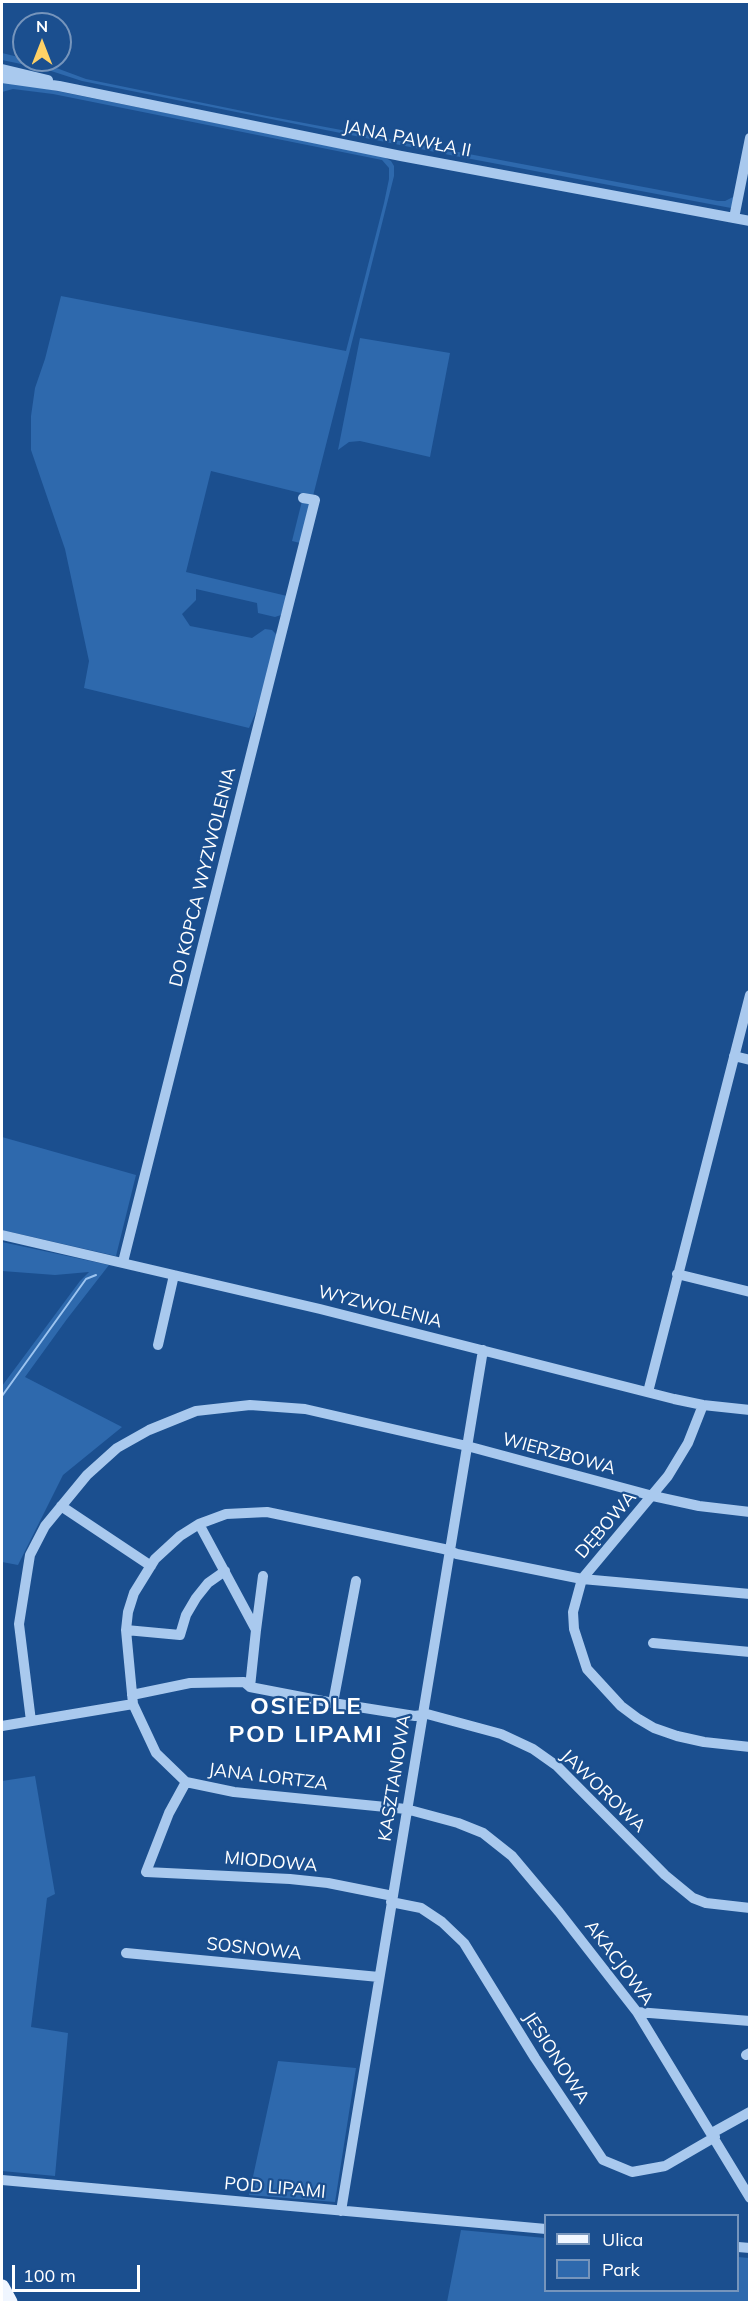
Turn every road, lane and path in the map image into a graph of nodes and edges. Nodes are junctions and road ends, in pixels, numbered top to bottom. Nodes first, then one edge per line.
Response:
1 (2, 69) edge
2 (2, 78) edge
3 (59, 86) junction
4 (750, 138) edge
5 (734, 218) junction
6 (750, 221) edge
7 (309, 499) dead end
8 (291, 548) dead end
9 (302, 550) junction
10 (750, 995) edge
11 (734, 1056) junction
12 (750, 1060) edge
13 (2, 1235) edge
14 (123, 1262) junction
15 (677, 1274) junction
16 (174, 1275) junction
17 (750, 1292) edge
18 (158, 1345) dead end
19 (483, 1350) junction
20 (648, 1392) junction
21 (703, 1405) junction
22 (750, 1410) edge
23 (467, 1446) junction
24 (653, 1496) junction
25 (62, 1506) junction
26 (750, 1512) edge
27 (199, 1524) junction
28 (449, 1551) junction
29 (151, 1566) junction
30 (225, 1571) junction
31 (263, 1576) dead end
32 (582, 1579) junction
33 (356, 1581) dead end
34 (750, 1594) edge
35 (126, 1630) junction
36 (256, 1630) junction
37 (653, 1643) dead end
38 (750, 1652) edge
39 (250, 1687) junction
40 (133, 1700) junction
41 (333, 1703) junction
42 (421, 1715) junction
43 (31, 1721) junction
44 (2, 1726) edge
45 (750, 1747) edge
46 (186, 1782) junction
47 (406, 1809) junction
48 (392, 1899) junction
49 (750, 1908) edge
50 (126, 1953) dead end
51 (379, 1977) junction
52 (637, 2012) junction
53 (750, 2021) edge
54 (750, 2112) edge
55 (713, 2135) junction
56 (2, 2180) edge
57 (750, 2198) edge
58 (341, 2211) junction
59 (544, 2229) edge
60 (2, 2287) edge
61 (10, 2302) edge

1 - 3 street, JANA PAWŁA II
2 - 3 street, JANA PAWŁA II
3 - 5 street, JANA PAWŁA II
4 - 5 street
5 - 6 street, JANA PAWŁA II
7 - 9 street, DO KOPCA WYZWOLENIA
8 - 9 street
9 - 14 street, DO KOPCA WYZWOLENIA
10 - 11 street
11 - 12 street
11 - 15 street
13 - 14 street, WYZWOLENIA
14 - 16 street, WYZWOLENIA
15 - 17 street
15 - 20 street
16 - 18 street
16 - 19 street, WYZWOLENIA
19 - 20 street, WYZWOLENIA
19 - 23 street, KASZTANOWA
20 - 21 street, WYZWOLENIA
21 - 22 street, WYZWOLENIA
21 - 24 street, DĘBOWA
23 - 24 street, WIERZBOWA
23 - 25 street, WIERZBOWA
23 - 28 street, KASZTANOWA
24 - 26 street, WIERZBOWA
24 - 32 street, DĘBOWA
25 - 29 street
25 - 43 street, WIERZBOWA
27 - 28 street, JANA LORTZA
27 - 29 street, JANA LORTZA
27 - 30 street
28 - 32 street, JANA LORTZA
28 - 42 street, KASZTANOWA
29 - 35 street, JANA LORTZA
30 - 35 street
30 - 36 street
31 - 36 street
32 - 34 street, JANA LORTZA
32 - 45 street, DĘBOWA
33 - 41 street
35 - 40 street, JANA LORTZA
36 - 39 street
37 - 38 street
39 - 40 street, JAWOROWA
39 - 41 street, JAWOROWA
40 - 43 street, JAWOROWA
40 - 46 street, JANA LORTZA
41 - 42 street, JAWOROWA
42 - 47 street, KASZTANOWA
42 - 49 street, JAWOROWA
43 - 44 street, JAWOROWA
46 - 47 street, JANA LORTZA
46 - 48 street, MIODOWA
47 - 48 street, KASZTANOWA
47 - 52 street, AKACJOWA
48 - 51 street, KASZTANOWA
48 - 55 street, JESIONOWA
50 - 51 street, SOSNOWA
51 - 58 street, KASZTANOWA
52 - 53 street
52 - 55 street, AKACJOWA
54 - 55 street, JESIONOWA
55 - 57 street, AKACJOWA
56 - 58 street, POD LIPAMI
58 - 59 street, POD LIPAMI
60 - 61 main road

